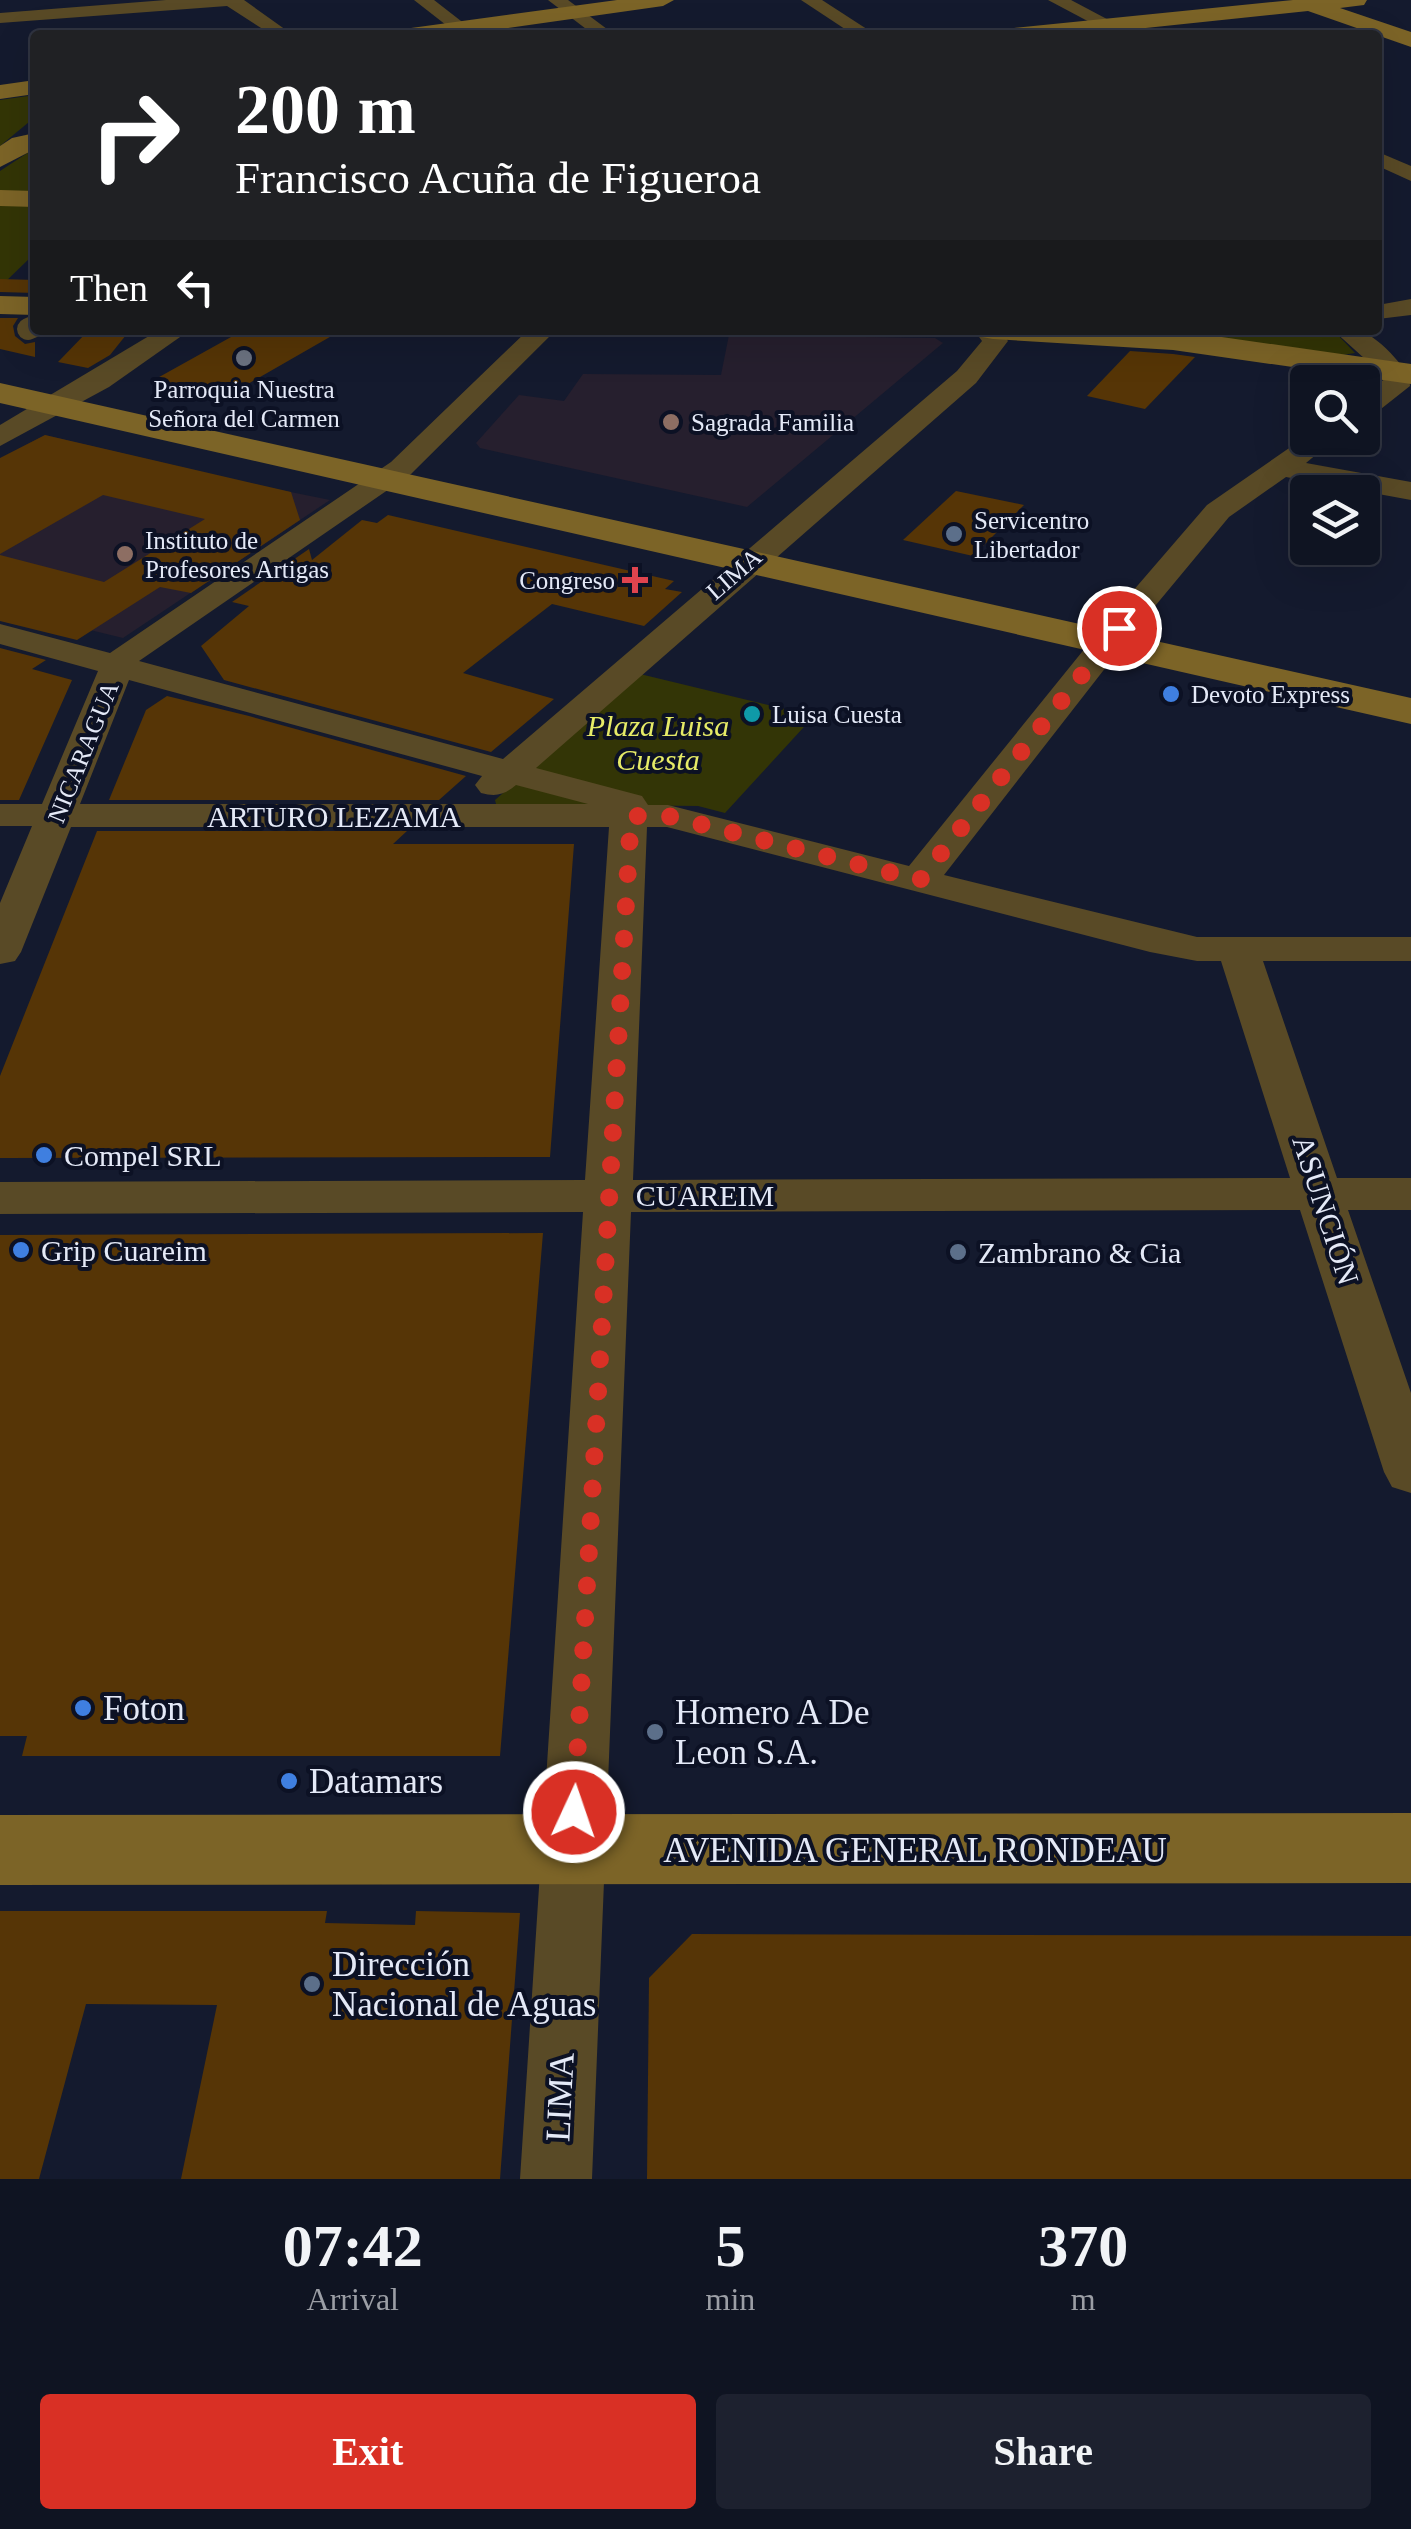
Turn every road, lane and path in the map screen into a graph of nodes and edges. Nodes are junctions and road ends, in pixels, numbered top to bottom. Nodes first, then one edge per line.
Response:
1 (231, 0) edge
2 (423, 0) edge
3 (663, 0) edge
4 (811, 0) edge
5 (820, 0) edge
6 (1056, 0) edge
7 (1356, 0) edge
8 (1303, 2) edge
9 (566, 6) edge
10 (2, 15) edge
11 (461, 28) junction
12 (276, 30) edge
13 (447, 30) edge
14 (599, 30) edge
15 (858, 30) edge
16 (1118, 30) edge
17 (30, 37) edge
18 (1411, 40) edge
19 (30, 88) edge
20 (0, 92) edge
21 (1411, 159) edge
22 (1382, 162) edge
23 (1382, 162) edge
24 (1411, 174) edge
25 (0, 198) edge
26 (30, 199) edge
27 (0, 305) edge
28 (1411, 307) edge
29 (1382, 311) edge
30 (30, 319) edge
31 (169, 335) edge
32 (538, 335) edge
33 (993, 335) edge
34 (1082, 335) edge
35 (1353, 335) edge
36 (1404, 373) edge
37 (0, 379) edge
38 (0, 393) edge
39 (1380, 397) edge
40 (66, 401) junction
41 (0, 438) edge
42 (1297, 455) edge
43 (1280, 467) junction
44 (392, 474) junction
45 (1411, 491) edge
46 (755, 555) junction
47 (0, 634) edge
48 (1113, 635) junction
49 (118, 665) junction
50 (1411, 692) edge
51 (1411, 711) edge
52 (511, 771) junction
53 (0, 815) edge
54 (58, 816) junction
55 (458, 816) junction
56 (650, 816) junction
57 (920, 880) junction
58 (1411, 949) edge
59 (1238, 950) junction
60 (0, 952) edge
61 (1321, 1193) junction
62 (1411, 1194) edge
63 (608, 1196) junction
64 (0, 1198) edge
65 (1411, 1472) edge
66 (1411, 1848) edge
67 (0, 1850) edge
68 (572, 1851) junction
69 (556, 2179) edge

1 - 10 street
1 - 12 street
2 - 11 street
3 - 9 main road
4 - 5 street
4 - 15 street
6 - 16 street
7 - 8 main road
8 - 16 main road
8 - 18 main road
9 - 11 main road
9 - 14 street
10 - 17 street
11 - 13 main road
19 - 20 main road
21 - 22 street
23 - 24 street
25 - 26 main road
27 - 30 main road
28 - 29 street
31 - 40 street
32 - 44 street, NICARAGUA
33 - 46 street, LIMA
34 - 36 main road
35 - 36 street
36 - 39 street
37 - 40 main road
38 - 40 main road
40 - 41 street
40 - 44 main road
42 - 43 street
43 - 45 street
43 - 48 street
44 - 46 main road
44 - 49 street, NICARAGUA
46 - 48 main road
46 - 52 street, LIMA
47 - 49 street
48 - 50 main road
48 - 51 main road
48 - 57 street
49 - 52 street
49 - 54 street, NICARAGUA
52 - 55 street, LIMA
52 - 56 street
53 - 54 street, ARTURO LEZAMA
54 - 55 street, ARTURO LEZAMA
54 - 60 street, NICARAGUA
55 - 56 street, ARTURO LEZAMA
56 - 57 street
56 - 63 street, LIMA
57 - 59 street
58 - 59 street
59 - 61 street, ASUNCIÓN
61 - 62 street, CUAREIM
61 - 63 street, CUAREIM
61 - 65 street, ASUNCIÓN
63 - 64 street, CUAREIM
63 - 68 street, LIMA
66 - 68 main road, AVENIDA GENERAL RONDEAU
67 - 68 main road, AVENIDA GENERAL RONDEAU
68 - 69 street, LIMA

